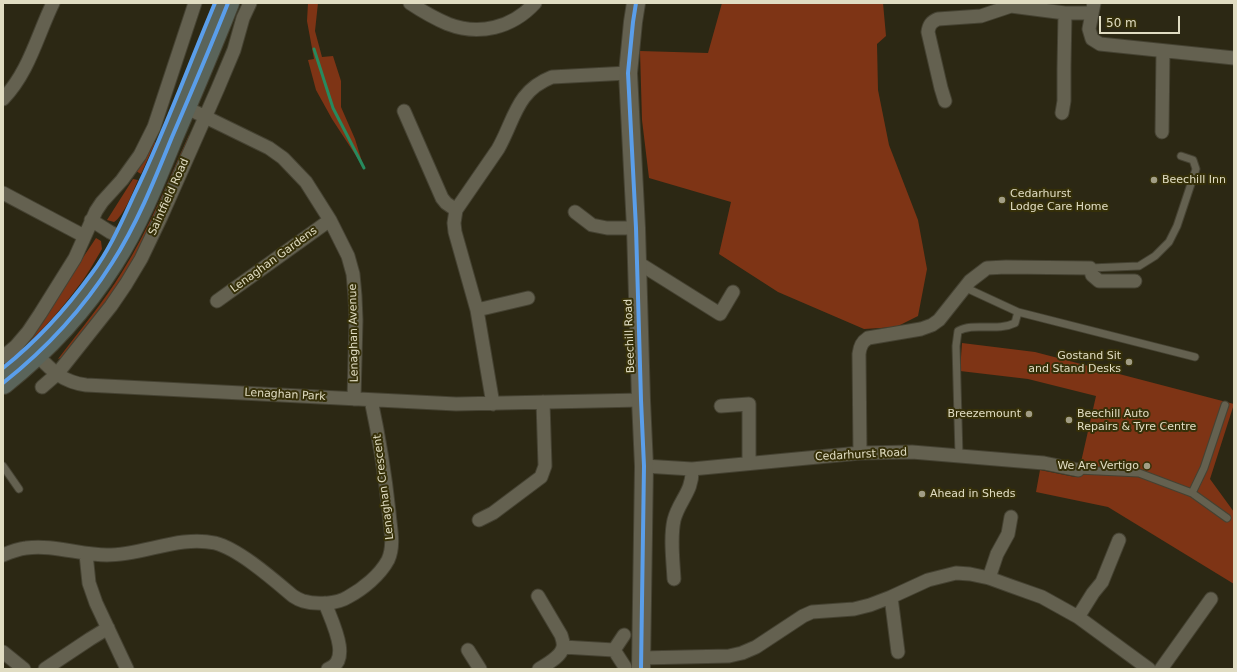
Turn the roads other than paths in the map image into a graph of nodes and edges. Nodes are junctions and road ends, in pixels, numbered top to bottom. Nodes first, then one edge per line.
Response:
1 (53, 3) edge
2 (195, 3) edge
3 (228, 3) edge
4 (250, 3) edge
5 (410, 3) edge
6 (535, 3) edge
7 (636, 3) edge
8 (1093, 8) edge
9 (1065, 13) junction
10 (1163, 51) junction
11 (1234, 58) edge
12 (628, 74) junction
13 (3, 99) edge
14 (945, 101) dead end
15 (185, 107) junction
16 (404, 111) dead end
17 (1062, 113) dead end
18 (205, 116) junction
19 (1162, 132) dead end
20 (1181, 156) dead end
21 (4, 197) edge
22 (456, 210) junction
23 (575, 212) dead end
24 (91, 220) junction
25 (330, 220) junction
26 (636, 228) junction
27 (84, 236) junction
28 (126, 240) junction
29 (637, 262) junction
30 (1090, 268) junction
31 (1134, 281) dead end
32 (964, 288) junction
33 (733, 292) dead end
34 (528, 298) dead end
35 (217, 301) dead end
36 (477, 310) junction
37 (1018, 312) junction
38 (37, 355) junction
39 (3, 357) edge
40 (1195, 357) dead end
41 (57, 374) junction
42 (3, 383) edge
43 (42, 387) dead end
44 (354, 399) junction
45 (371, 400) junction
46 (641, 400) junction
47 (543, 402) junction
48 (493, 404) junction
49 (1225, 405) dead end
50 (721, 406) dead end
51 (860, 452) junction
52 (959, 456) junction
53 (750, 463) junction
54 (3, 466) edge
55 (644, 466) junction
56 (692, 468) junction
57 (1078, 470) joint
58 (19, 489) dead end
59 (1192, 492) junction
60 (1011, 517) dead end
61 (1227, 518) dead end
62 (479, 520) dead end
63 (1119, 540) dead end
64 (86, 554) junction
65 (3, 555) edge
66 (674, 578) dead end
67 (989, 578) junction
68 (538, 596) dead end
69 (891, 598) junction
70 (1211, 599) dead end
71 (325, 603) junction
72 (1078, 617) junction
73 (108, 628) junction
74 (624, 635) dead end
75 (564, 647) junction
76 (468, 650) dead end
77 (614, 650) junction
78 (3, 652) edge
79 (898, 652) dead end
80 (636, 665) edge
81 (24, 669) edge
82 (45, 669) edge
83 (127, 669) edge
84 (328, 669) edge
85 (480, 669) edge
86 (539, 669) edge
87 (1149, 669) edge
88 (1161, 669) edge

1 - 13 street
2 - 24 street
3 - 15 highway, Saintfield Road
4 - 18 street, Saintfield Road
5 - 6 street
7 - 12 street, Beechill Road
8 - 9 street
8 - 10 street
9 - 14 street
9 - 17 street
10 - 11 street
10 - 19 street
12 - 22 street
12 - 26 street, Beechill Road
15 - 18 street, Lenaghan Avenue
15 - 28 highway, Saintfield Road
16 - 22 street
18 - 25 street, Lenaghan Avenue
18 - 41 street, Saintfield Road
20 - 30 lane
21 - 27 street
22 - 36 street
23 - 26 street
24 - 27 street
24 - 28 street
25 - 35 street, Lenaghan Gardens
25 - 44 street, Lenaghan Avenue
26 - 29 street, Beechill Road
27 - 39 street
28 - 38 highway, Saintfield Road
29 - 33 street
29 - 46 street, Beechill Road
30 - 31 street
30 - 32 street
32 - 37 lane
32 - 51 street
34 - 36 street
36 - 48 street
37 - 40 lane
37 - 52 lane
38 - 41 street, Lenaghan Park
38 - 42 highway, Saintfield Road
41 - 43 street, Saintfield Road
41 - 44 street, Lenaghan Park
44 - 45 street, Lenaghan Park
45 - 48 street, Lenaghan Park
45 - 71 street, Lenaghan Crescent
46 - 47 street, Lenaghan Park
46 - 55 street, Beechill Road
47 - 48 street, Lenaghan Park
47 - 62 street
49 - 59 lane
50 - 53 street
51 - 52 street, Cedarhurst Road
51 - 53 street, Cedarhurst Road
52 - 57 street, Cedarhurst Road
53 - 56 street, Cedarhurst Road
54 - 58 lane
55 - 56 street, Cedarhurst Road
55 - 80 street, Beechill Road
56 - 66 street
57 - 59 lane
59 - 61 lane
60 - 67 street
63 - 72 street
64 - 65 street, Lenaghan Crescent
64 - 71 street, Lenaghan Crescent
64 - 73 street
67 - 69 street
67 - 72 street
68 - 75 street
69 - 79 street
69 - 80 street
70 - 88 street
71 - 84 street
72 - 87 street
73 - 82 street
73 - 83 street
74 - 77 street
75 - 77 street
75 - 86 street
76 - 85 street
77 - 80 street
78 - 81 street

